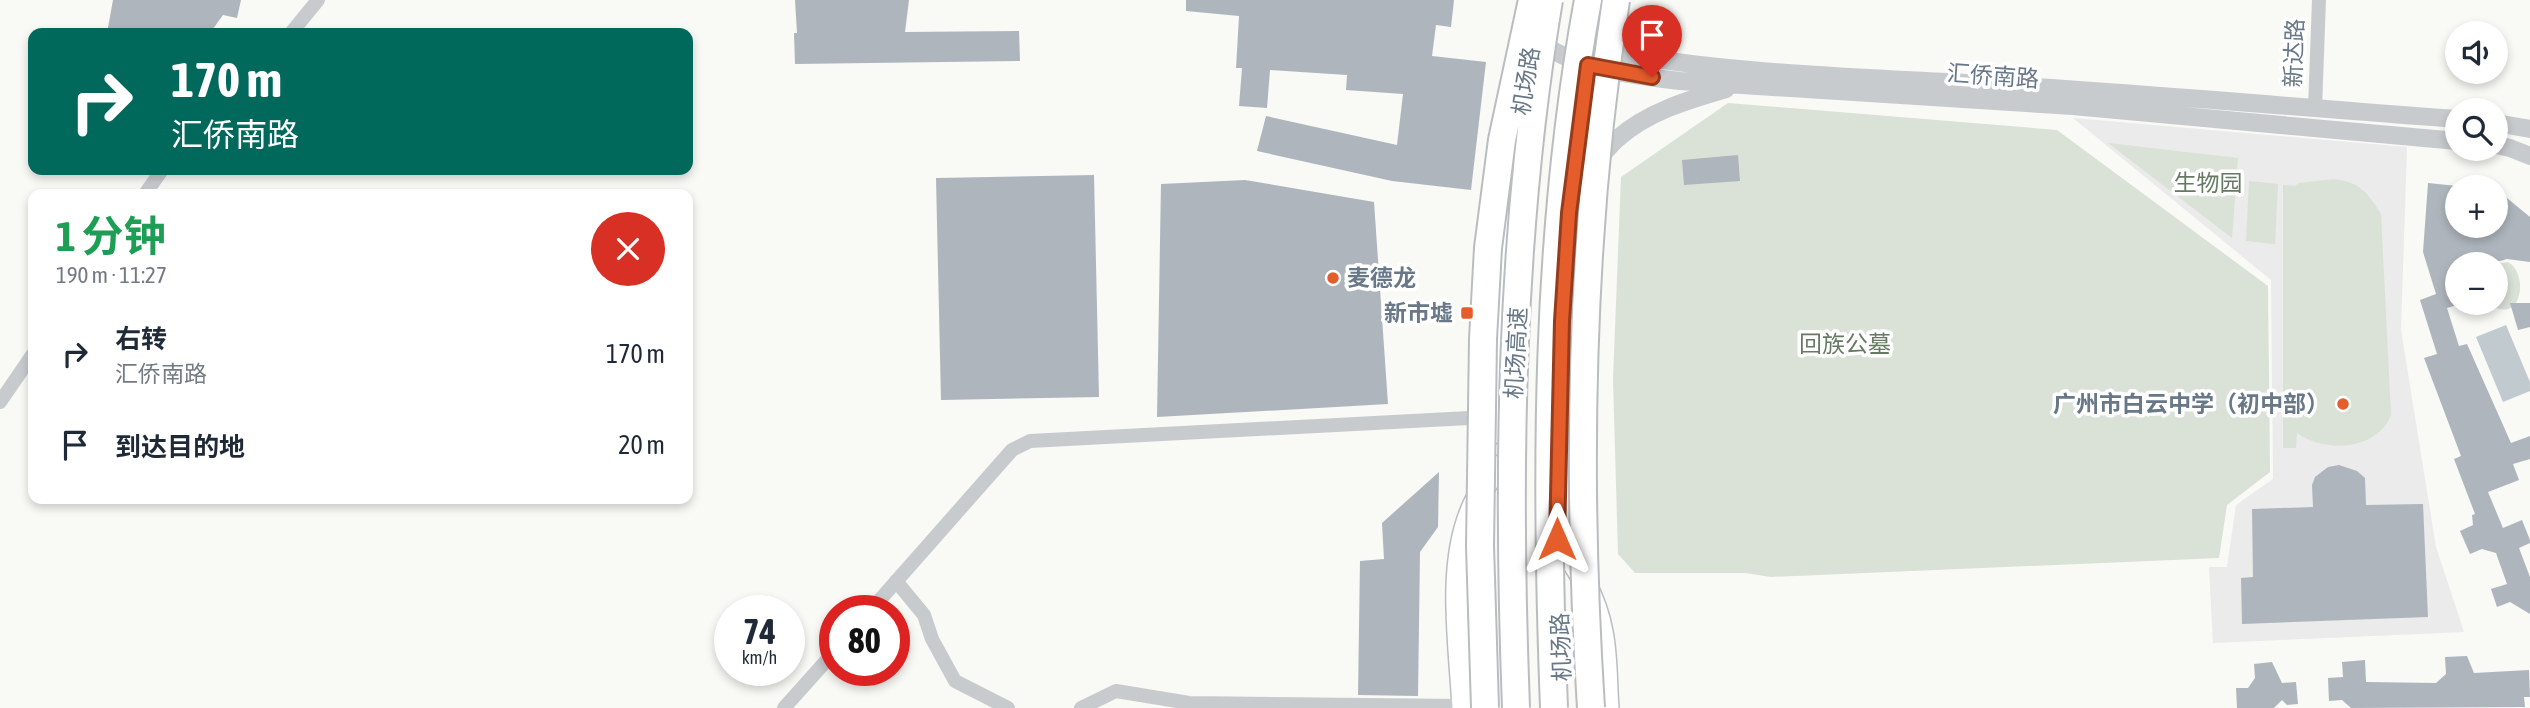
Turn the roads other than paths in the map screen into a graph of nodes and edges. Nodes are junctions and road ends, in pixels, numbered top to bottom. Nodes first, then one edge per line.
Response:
1 (318, 0) edge
2 (1530, 0) edge
3 (1539, 0) edge
4 (1549, 0) edge
5 (1588, 0) edge
6 (1600, 0) edge
7 (1616, 0) edge
8 (2319, 0) edge
9 (295, 28) edge
10 (1533, 37) junction
11 (1589, 56) junction
12 (1525, 85) junction
13 (1739, 86) junction
14 (2264, 105) junction
15 (2315, 109) junction
16 (2445, 118) edge
17 (2263, 124) junction
18 (2508, 125) edge
19 (2530, 129) edge
20 (2445, 140) edge
21 (2508, 148) edge
22 (2530, 156) edge
23 (1572, 194) junction
24 (28, 362) edge
25 (0, 402) edge
26 (1500, 416) junction
27 (1500, 466) junction
28 (1557, 539) junction
29 (896, 581) junction
30 (884, 595) edge
31 (819, 669) edge
32 (1188, 705) edge
33 (1471, 707) edge
34 (784, 708) edge
35 (1008, 708) edge
36 (1081, 708) edge
37 (1508, 708) edge
38 (1516, 708) edge
39 (1554, 708) edge
40 (1563, 708) edge
41 (1591, 708) edge
42 (1608, 708) edge

1 - 9 street
2 - 12 main road
2 - 33 highway, bridge
3 - 10 highway, 机场路
4 - 38 highway, 机场高速, bridge
5 - 39 highway, 机场高速, bridge
6 - 11 highway, 机场路
7 - 41 highway, bridge
8 - 15 street, 新达路
10 - 11 street, 汇侨南路
10 - 12 highway, 机场路
11 - 13 street, 汇侨南路
11 - 14 street, 汇侨南路
11 - 23 highway, 机场路
12 - 26 highway, 机场路
13 - 17 street, 汇侨南路
13 - 23 street
14 - 15 street, 汇侨南路
14 - 17 street
15 - 16 street, 汇侨南路
17 - 20 street, 汇侨南路
18 - 19 street
21 - 22 street
23 - 28 highway, 机场路
24 - 25 street
26 - 27 highway, 机场路
26 - 29 street
27 - 33 main road
27 - 37 highway, 机场路
28 - 40 highway, 机场路
28 - 42 main road
29 - 30 street
29 - 35 street
31 - 34 street
32 - 33 street
32 - 36 street

